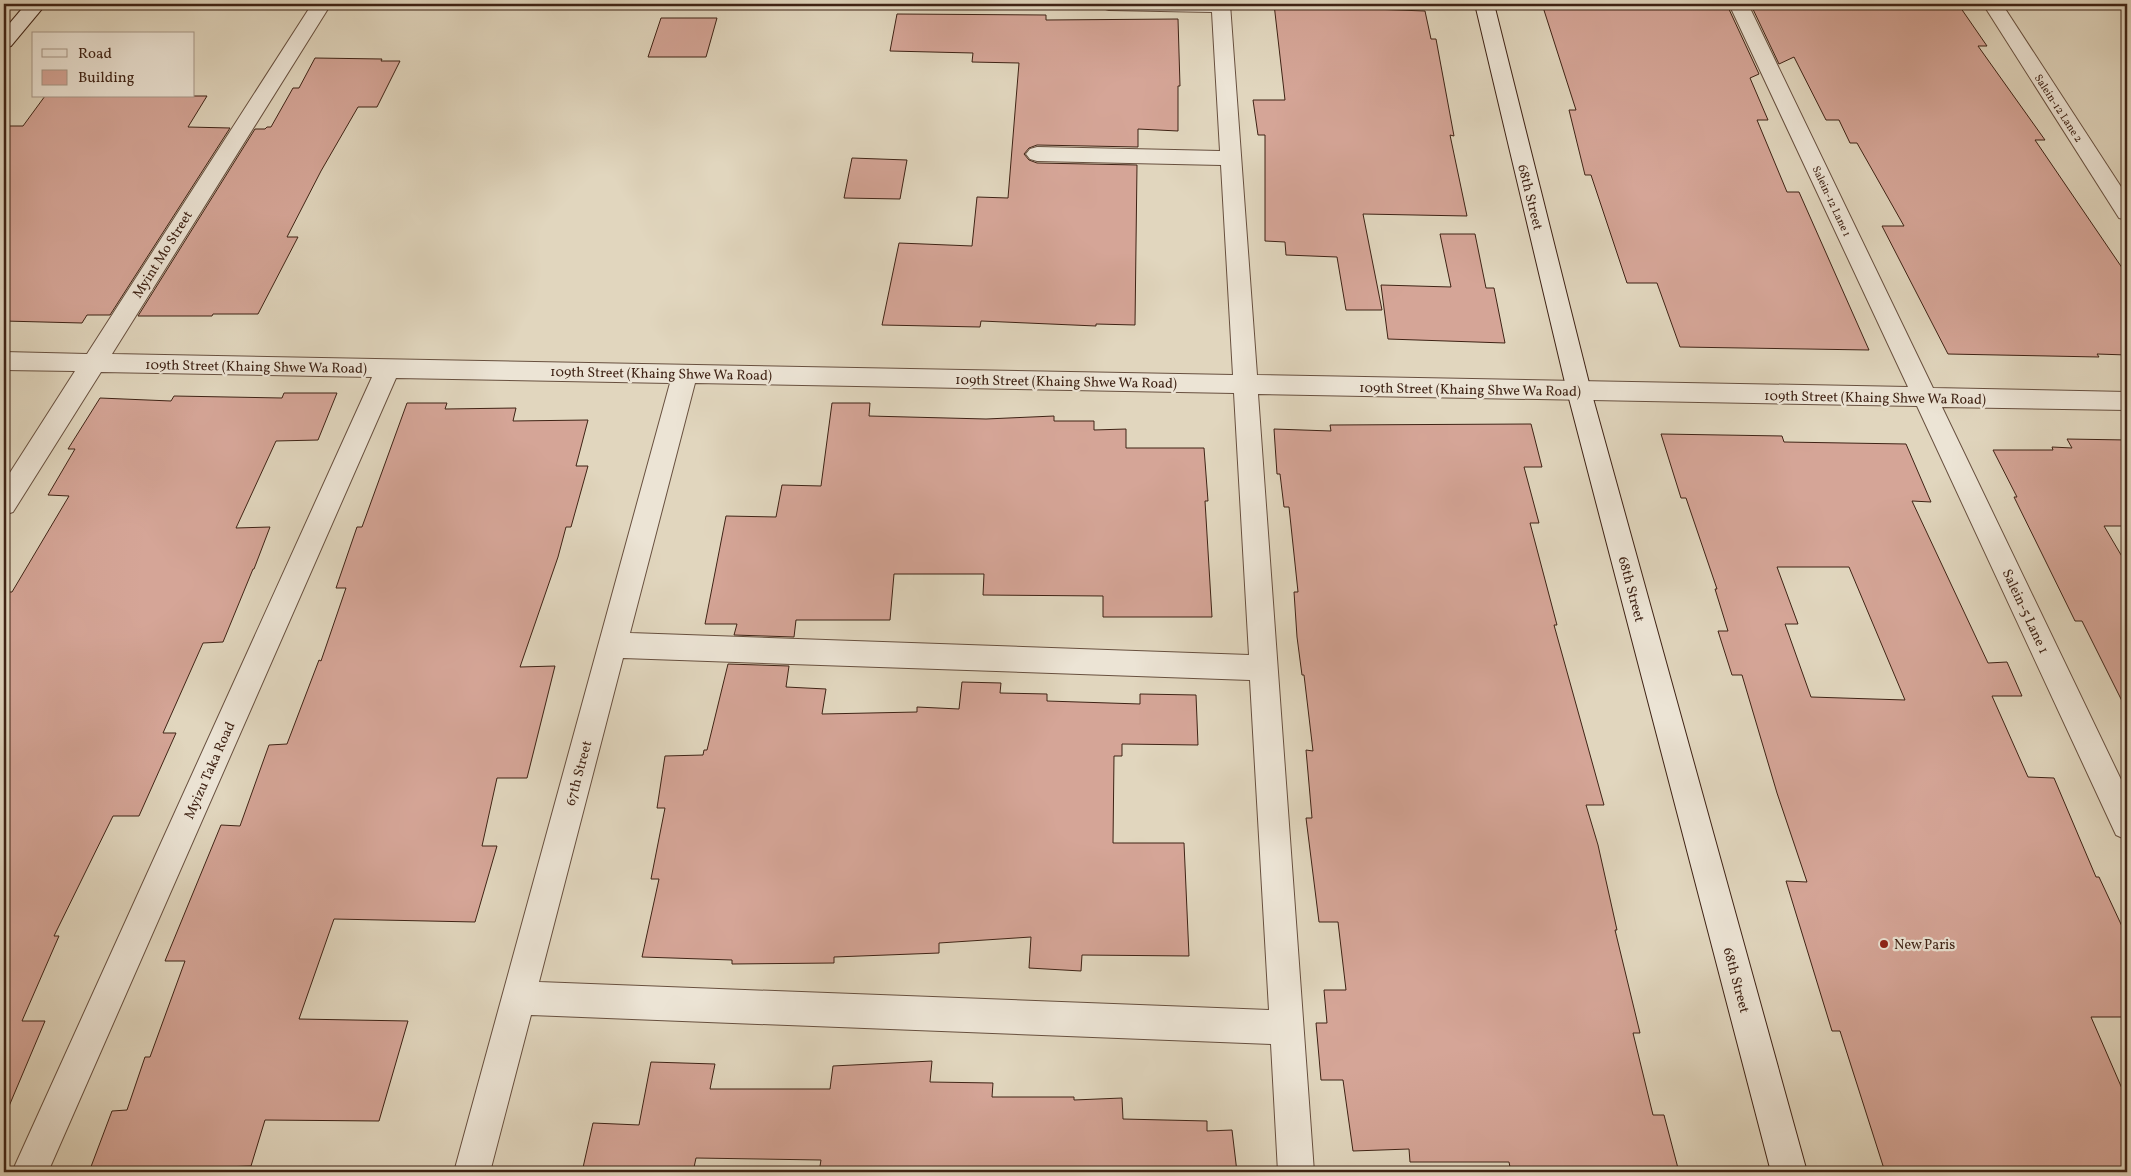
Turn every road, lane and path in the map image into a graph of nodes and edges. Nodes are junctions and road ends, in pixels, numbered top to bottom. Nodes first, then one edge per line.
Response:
1 (36, 4) edge
2 (321, 4) edge
3 (1109, 4) edge
4 (1484, 4) edge
5 (1739, 4) edge
6 (1992, 4) edge
7 (1221, 5) edge
8 (4, 42) edge
9 (1036, 154) dead end
10 (1231, 158) junction
11 (2127, 213) edge
12 (4, 361) edge
13 (93, 362) junction
14 (388, 368) junction
15 (685, 374) junction
16 (1246, 385) junction
17 (1579, 391) junction
18 (1924, 398) junction
19 (2127, 402) edge
20 (4, 504) edge
21 (612, 645) junction
22 (1264, 668) junction
23 (2127, 825) edge
24 (518, 998) junction
25 (1287, 1028) junction
26 (30, 1172) edge
27 (472, 1172) edge
28 (1296, 1172) edge
29 (1788, 1172) edge

1 - 8 street
2 - 13 street, Myint Mo Street
3 - 7 street
4 - 17 street, 68th Street
5 - 18 street, Salein-12 Lane 1
6 - 11 street, Salein-12 Lane 2
7 - 10 street
9 - 10 street
10 - 16 street
12 - 13 street, 109th Street (Khaing Shwe Wa Road)
13 - 14 street, 109th Street (Khaing Shwe Wa Road)
13 - 20 street, Myint Mo Street
14 - 15 street, 109th Street (Khaing Shwe Wa Road)
14 - 26 street, Myizu Taka Road
15 - 16 street, 109th Street (Khaing Shwe Wa Road)
15 - 21 street, 67th Street
16 - 17 street, 109th Street (Khaing Shwe Wa Road)
16 - 22 street
17 - 18 street, 109th Street (Khaing Shwe Wa Road)
17 - 29 street, 68th Street
18 - 19 street, 109th Street (Khaing Shwe Wa Road)
18 - 23 street, Salein-5 Lane 1
21 - 22 street
21 - 24 street, 67th Street
22 - 25 street
24 - 25 street
24 - 27 street, 67th Street
25 - 28 street

